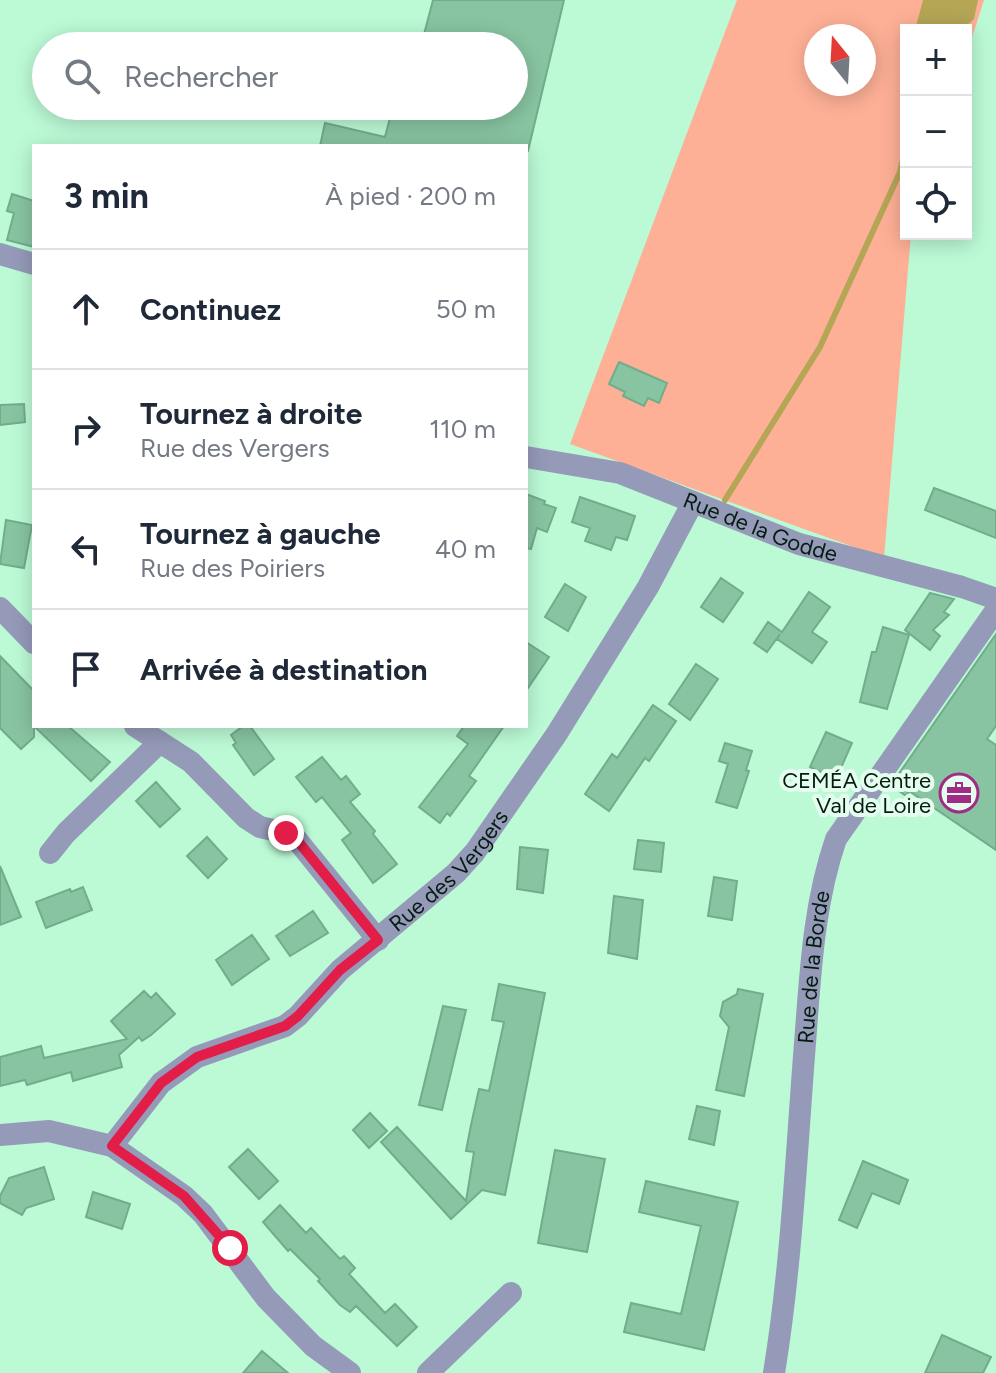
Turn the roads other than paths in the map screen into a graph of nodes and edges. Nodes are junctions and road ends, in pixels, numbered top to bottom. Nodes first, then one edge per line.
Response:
1 (0, 254) edge
2 (32, 263) edge
3 (528, 457) edge
4 (693, 502) junction
5 (996, 599) edge
6 (0, 608) edge
7 (996, 610) edge
8 (32, 641) edge
9 (138, 728) edge
10 (160, 742) junction
11 (50, 853) dead end
12 (378, 940) junction
13 (0, 1135) edge
14 (112, 1146) junction
15 (511, 1293) dead end
16 (341, 1371) edge
17 (428, 1373) edge
18 (774, 1373) edge

1 - 2 street
3 - 4 street, Rue de la Godde
4 - 5 street, Rue de la Godde
4 - 12 street, Rue des Vergers
6 - 8 street
7 - 18 street, Rue de la Borde
9 - 10 street
10 - 11 street
10 - 12 street
12 - 14 street, Rue des Vergers
13 - 14 street
14 - 16 street
15 - 17 street

